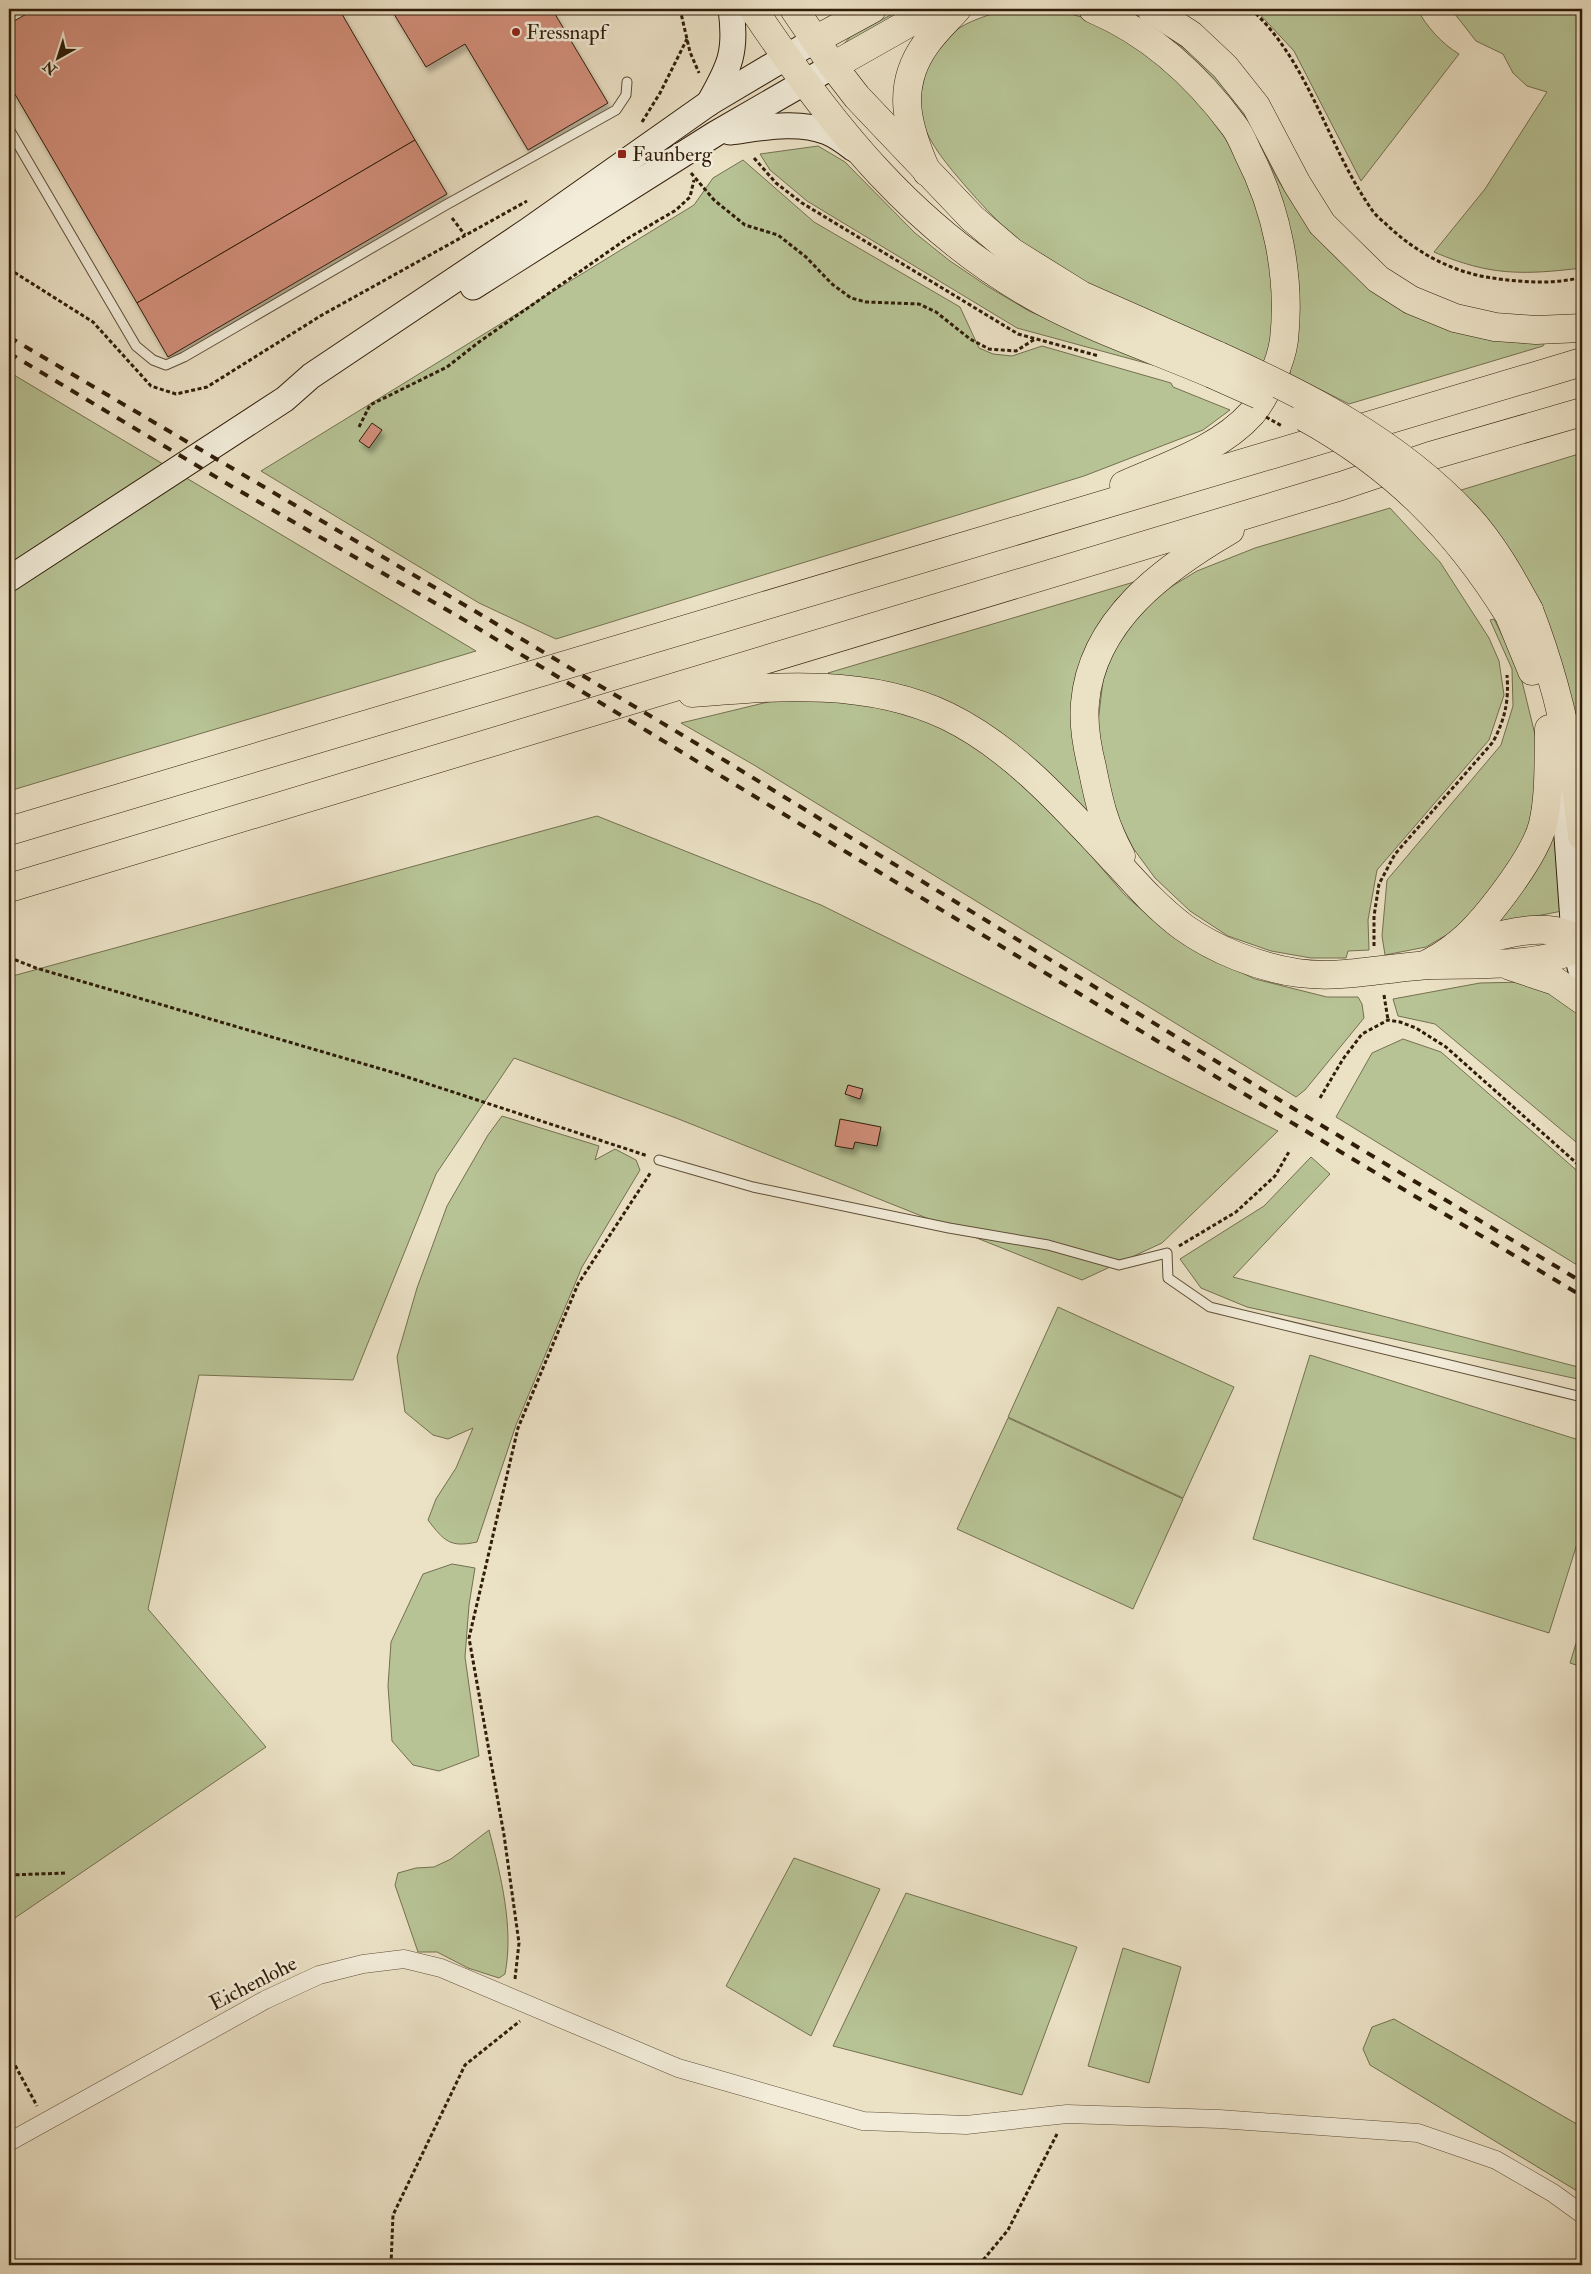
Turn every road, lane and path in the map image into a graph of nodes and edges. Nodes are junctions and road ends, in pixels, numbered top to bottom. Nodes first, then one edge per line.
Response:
1 (680, 9) edge
2 (731, 9) edge
3 (753, 9) edge
4 (794, 9) edge
5 (872, 9) edge
6 (942, 9) edge
7 (957, 9) edge
8 (1093, 9) edge
9 (1151, 9) edge
10 (1251, 9) edge
11 (815, 40) junction
12 (786, 58) junction
13 (833, 66) junction
14 (701, 76) dead end
15 (627, 82) dead end
16 (805, 82) junction
17 (709, 103) junction
18 (9, 130) edge
19 (715, 134) junction
20 (861, 153) junction
21 (680, 156) junction
22 (754, 158) dead end
23 (927, 172) junction
24 (694, 179) junction
25 (444, 206) junction
26 (465, 235) dead end
27 (1582, 277) edge
28 (1582, 328) edge
29 (1035, 339) junction
30 (1105, 358) dead end
31 (1582, 362) edge
32 (1216, 365) junction
33 (285, 399) junction
34 (1582, 412) edge
35 (1260, 414) dead end
36 (1283, 426) dead end
37 (359, 428) dead end
38 (1267, 507) junction
39 (1034, 527) junction
40 (9, 579) edge
41 (1519, 612) junction
42 (1507, 668) dead end
43 (638, 697) junction
44 (1549, 729) junction
45 (9, 831) edge
46 (1582, 836) edge
47 (1133, 880) junction
48 (9, 888) edge
49 (1374, 946) dead end
50 (1455, 947) junction
51 (1580, 948) edge
52 (9, 961) edge
53 (1499, 963) junction
54 (1425, 966) junction
55 (1384, 995) dead end
56 (1582, 1000) edge
57 (1388, 1020) junction
58 (1320, 1098) dead end
59 (1290, 1150) dead end
60 (659, 1160) junction
61 (1582, 1168) edge
62 (1166, 1252) junction
63 (1582, 1397) edge
64 (66, 1873) dead end
65 (9, 1875) edge
66 (513, 1998) junction
67 (536, 2008) junction
68 (9, 2054) edge
69 (1067, 2114) junction
70 (45, 2121) junction
71 (9, 2142) edge
72 (1582, 2214) edge
73 (391, 2265) edge
74 (979, 2265) edge

1 - 14 path
2 - 17 main road
3 - 12 main road
4 - 11 main road
5 - 11 main road
6 - 13 main road
7 - 23 main road
8 - 39 main road
9 - 28 main road
10 - 27 path
11 - 12 main road
11 - 13 main road
12 - 16 main road
12 - 17 main road
13 - 16 main road
13 - 23 main road
15 - 25 lane
16 - 19 main road
16 - 20 main road
17 - 33 main road
18 - 25 lane
19 - 20 main road
19 - 21 main road
20 - 32 main road
21 - 24 path
21 - 33 main road
22 - 29 path
23 - 32 main road
24 - 29 path
24 - 37 path
25 - 26 path
29 - 30 path
31 - 39 main road
32 - 41 main road, bridge
33 - 40 main road
34 - 38 main road
35 - 36 path, bridge
38 - 43 main road
38 - 47 main road
39 - 45 main road
41 - 44 main road
41 - 46 main road
42 - 49 path
43 - 47 main road
43 - 48 main road
44 - 50 main road
44 - 51 main road
47 - 54 main road
50 - 51 main road
50 - 54 main road
51 - 53 main road
52 - 60 path
53 - 54 main road
53 - 56 main road
55 - 57 path
57 - 58 path
57 - 61 path
59 - 62 path
60 - 62 lane
60 - 66 path
62 - 63 lane
64 - 65 path
66 - 67 street, Eichenlohe
66 - 70 street, Eichenlohe
67 - 69 street, Eichenlohe
67 - 73 path
68 - 70 path
69 - 72 street, Eichenlohe
69 - 74 path
70 - 71 street, Eichenlohe

